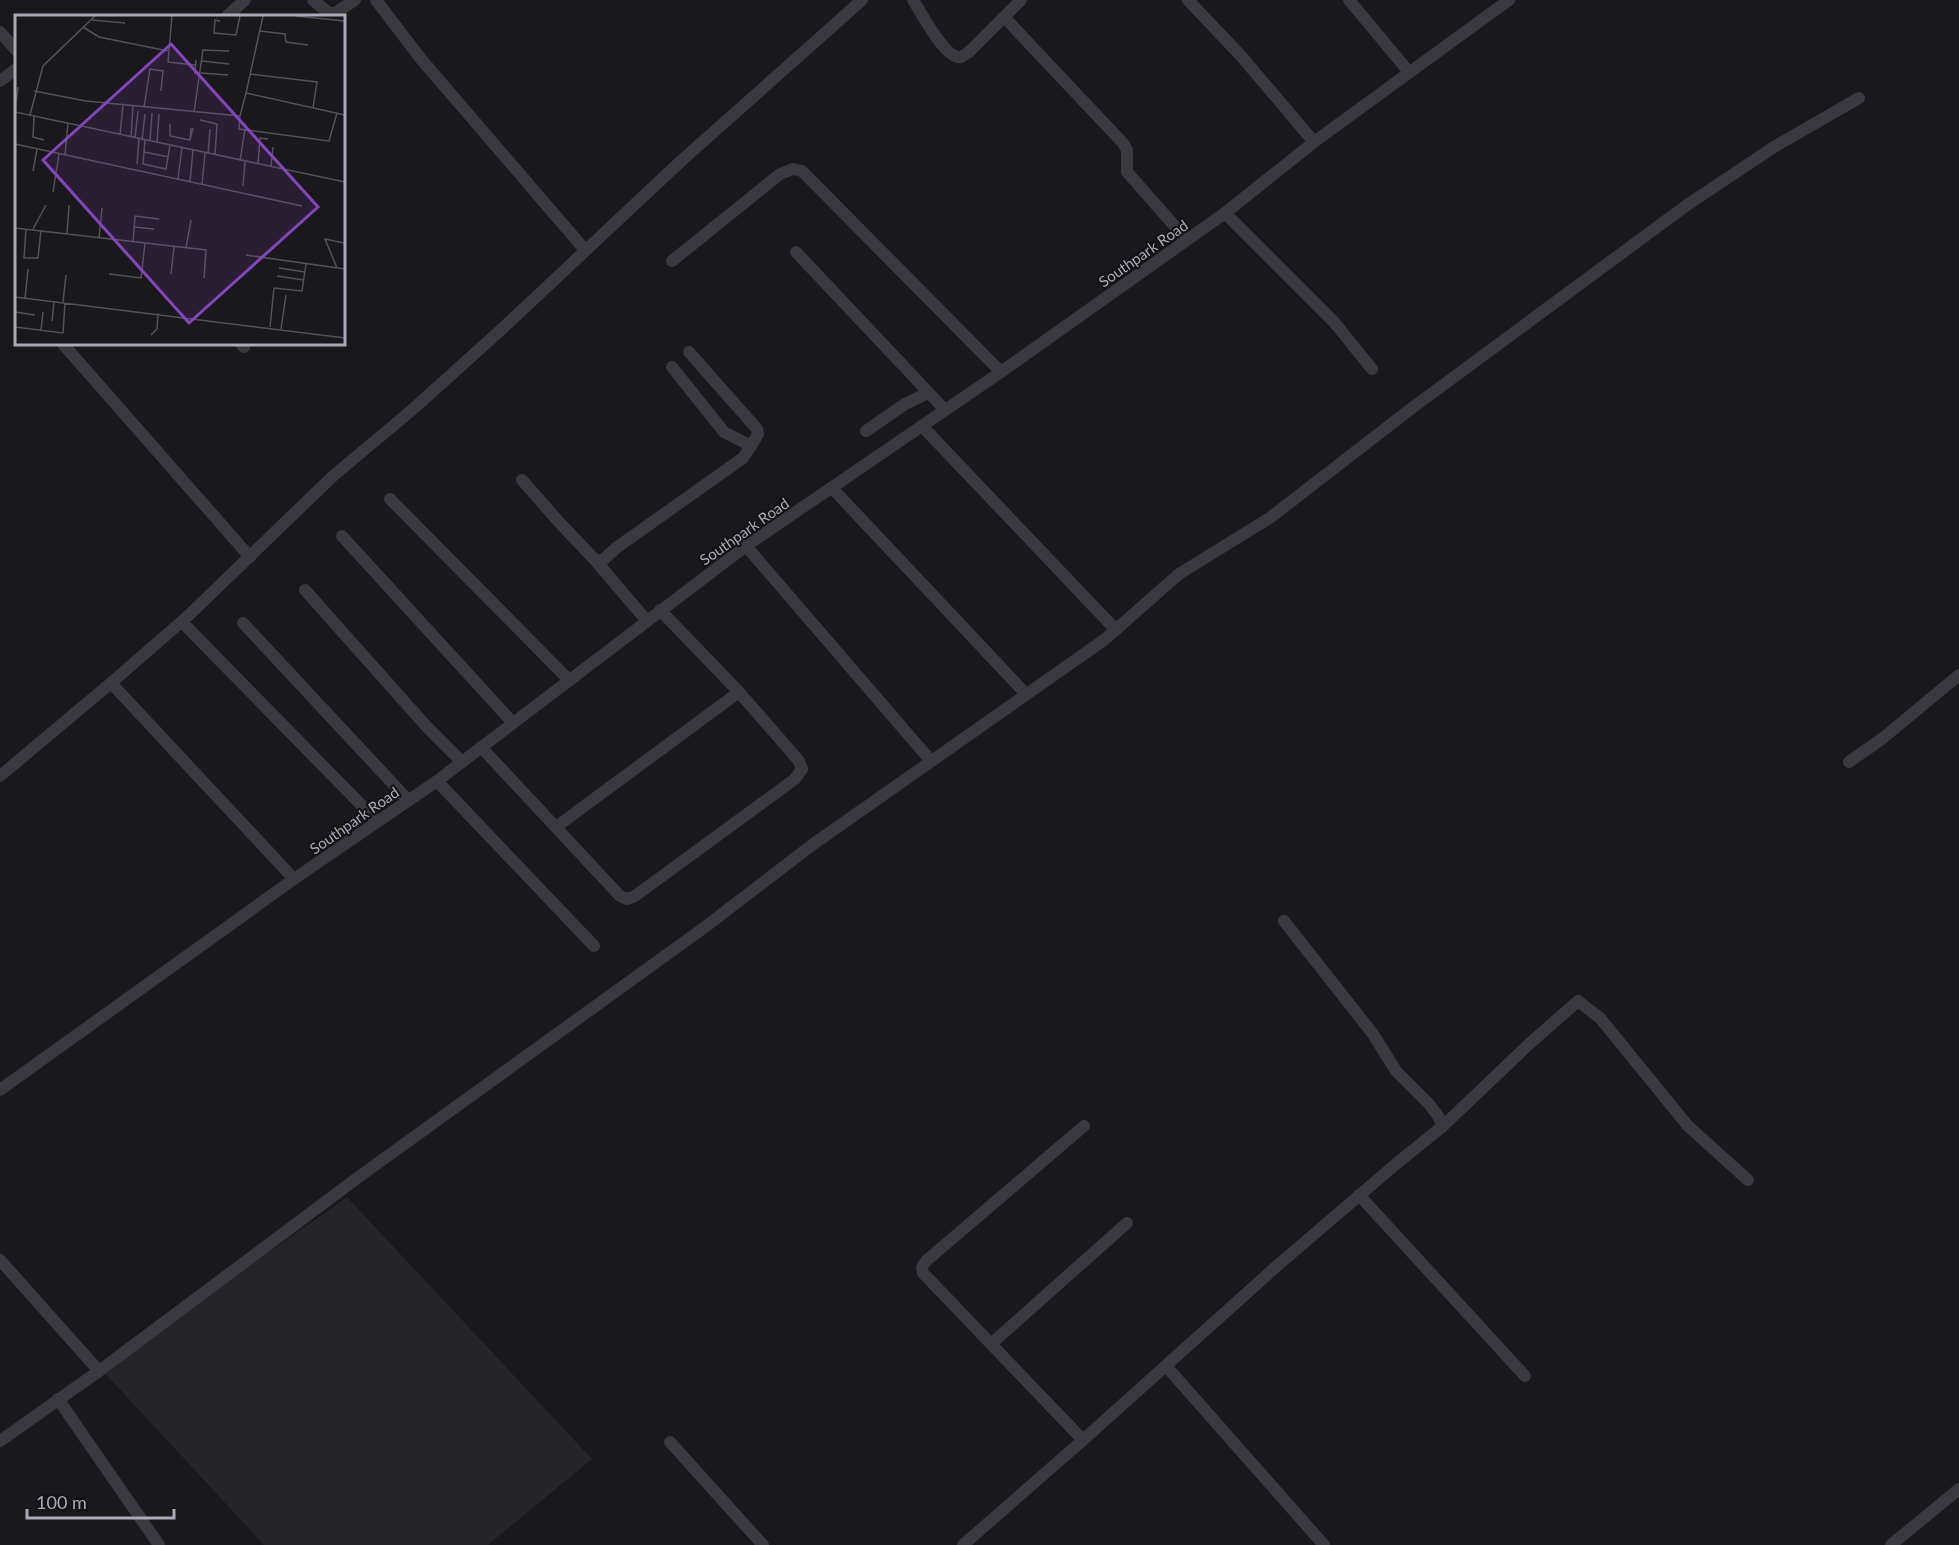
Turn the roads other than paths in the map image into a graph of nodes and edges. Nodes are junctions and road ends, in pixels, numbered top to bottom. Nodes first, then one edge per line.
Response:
1 (245, 0) edge
2 (314, 0) edge
3 (355, 0) edge
4 (376, 0) edge
5 (862, 0) edge
6 (913, 0) edge
7 (1020, 0) edge
8 (1188, 0) edge
9 (1349, 0) edge
10 (1509, 0) edge
11 (228, 15) edge
12 (1004, 17) junction
13 (0, 32) edge
14 (15, 49) edge
15 (15, 70) edge
16 (1410, 72) junction
17 (0, 81) edge
18 (1859, 98) dead end
19 (1314, 142) junction
20 (1225, 213) junction
21 (1187, 240) junction
22 (585, 250) junction
23 (796, 252) dead end
24 (672, 261) dead end
25 (64, 345) edge
26 (689, 352) dead end
27 (672, 367) dead end
28 (1372, 369) dead end
29 (1000, 372) junction
30 (928, 393) junction
31 (945, 410) junction
32 (922, 426) junction
33 (866, 431) dead end
34 (750, 446) junction
35 (522, 480) dead end
36 (832, 488) junction
37 (390, 499) dead end
38 (342, 536) dead end
39 (746, 546) junction
40 (250, 557) junction
41 (595, 560) junction
42 (305, 590) dead end
43 (660, 610) junction
44 (646, 621) junction
45 (182, 622) junction
46 (243, 623) dead end
47 (1116, 630) junction
48 (1959, 675) edge
49 (569, 680) junction
50 (111, 683) junction
51 (739, 692) junction
52 (1026, 694) junction
53 (513, 723) junction
54 (481, 747) junction
55 (931, 761) junction
56 (462, 762) junction
57 (1849, 762) dead end
58 (0, 776) edge
59 (438, 781) junction
60 (408, 800) junction
61 (377, 821) junction
62 (556, 827) junction
63 (294, 879) junction
64 (1284, 921) dead end
65 (594, 946) dead end
66 (0, 1090) edge
67 (1084, 1126) dead end
68 (1443, 1126) junction
69 (1748, 1180) dead end
70 (1359, 1195) junction
71 (1127, 1224) dead end
72 (0, 1260) edge
73 (991, 1344) junction
74 (1166, 1366) junction
75 (99, 1371) junction
76 (1526, 1376) dead end
77 (58, 1399) junction
78 (1083, 1440) junction
79 (0, 1441) edge
80 (670, 1443) dead end
81 (1959, 1489) edge
82 (159, 1545) edge
83 (763, 1545) edge
84 (963, 1545) edge
85 (1324, 1545) edge
86 (1891, 1545) edge

1 - 11 street
2 - 3 street
4 - 22 street
5 - 22 street
6 - 12 street
7 - 12 street
8 - 19 street
9 - 16 street
10 - 16 street, Southpark Road
12 - 21 street
13 - 14 street
15 - 17 street
16 - 19 street, Southpark Road
18 - 47 street
19 - 20 street, Southpark Road
20 - 21 street, Southpark Road
20 - 28 street
21 - 29 street, Southpark Road
22 - 40 street
23 - 30 street
24 - 29 street
25 - 40 street
26 - 34 street
27 - 34 street
29 - 31 street, Southpark Road
30 - 31 street
30 - 33 street
31 - 32 street, Southpark Road
32 - 36 street, Southpark Road
32 - 47 street
34 - 41 street
35 - 41 street
36 - 39 street, Southpark Road
36 - 52 street
37 - 49 street
38 - 53 street
39 - 43 street, Southpark Road
39 - 55 street
40 - 45 street
41 - 44 street
42 - 56 street
43 - 44 street, Southpark Road
43 - 51 street
44 - 49 street, Southpark Road
45 - 50 street
45 - 61 street
46 - 60 street
47 - 52 street
48 - 57 street
49 - 53 street, Southpark Road
50 - 58 street
50 - 63 street
51 - 62 street
51 - 62 street
52 - 55 street
53 - 54 street, Southpark Road
54 - 56 street, Southpark Road
54 - 62 street
55 - 75 street
56 - 59 street, Southpark Road
59 - 60 street, Southpark Road
59 - 65 street
60 - 61 street, Southpark Road
61 - 63 street, Southpark Road
63 - 66 street, Southpark Road
64 - 68 street
67 - 73 street
68 - 69 street
68 - 70 street
70 - 74 street
70 - 76 street
71 - 73 street
72 - 75 street
73 - 78 street
74 - 78 street
74 - 85 street
75 - 77 street
77 - 79 street
77 - 82 street
78 - 84 street
80 - 83 street
81 - 86 street

